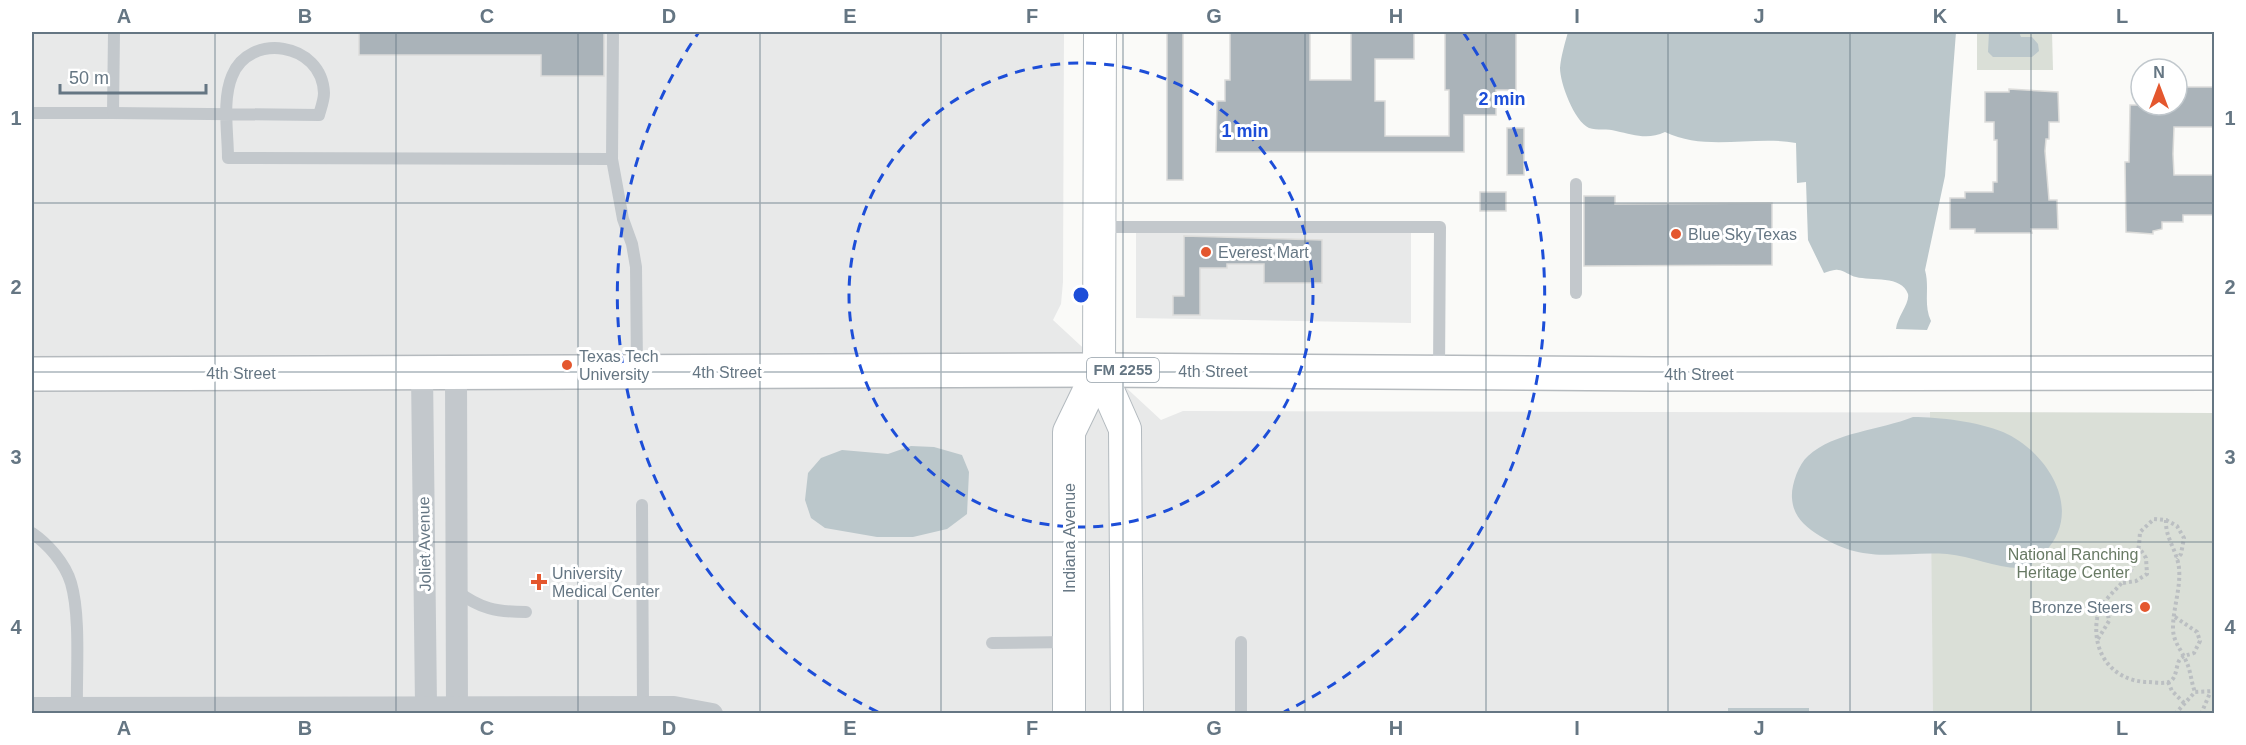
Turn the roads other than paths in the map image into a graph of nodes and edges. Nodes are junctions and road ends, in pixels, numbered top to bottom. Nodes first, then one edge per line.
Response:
1 (114, 32) edge
2 (613, 32) edge
3 (1100, 32) edge
4 (32, 113) edge
5 (112, 113) junction
6 (228, 114) junction
7 (612, 159) junction
8 (1576, 184) dead end
9 (1099, 227) junction
10 (1576, 293) dead end
11 (1099, 370) junction
12 (1439, 371) junction
13 (637, 372) junction
14 (422, 373) junction
15 (456, 373) junction
16 (2214, 373) edge
17 (32, 374) edge
18 (642, 505) dead end
19 (32, 533) edge
20 (457, 591) junction
21 (526, 612) dead end
22 (1068, 642) junction
23 (1241, 642) dead end
24 (992, 643) dead end
25 (643, 707) junction
26 (32, 708) edge
27 (429, 710) edge
28 (457, 710) edge
29 (76, 711) edge
30 (712, 714) edge
31 (1069, 714) edge
32 (1127, 714) edge
33 (1241, 714) edge

1 - 5 lane
2 - 7 lane
3 - 9 street, Indiana Avenue
4 - 5 lane
5 - 6 lane
6 - 6 lane
6 - 7 lane
7 - 13 lane
8 - 10 lane
9 - 11 street, Indiana Avenue
9 - 12 lane
11 - 12 main road, 4th Street / FM 2255
11 - 13 main road, 4th Street / FM 2255
11 - 22 street, Indiana Avenue
11 - 32 street, Indiana Avenue
12 - 16 main road, 4th Street / FM 2255
13 - 15 main road, 4th Street / FM 2255
14 - 15 main road, 4th Street / FM 2255
14 - 17 main road, 4th Street / FM 2255
14 - 27 street, Joliet Avenue
15 - 20 street, Joliet Avenue
18 - 25 lane
19 - 29 lane
20 - 21 lane
20 - 28 street, Joliet Avenue
22 - 24 lane
22 - 31 street, Indiana Avenue
23 - 33 lane
25 - 28 street
25 - 30 street
26 - 29 street
27 - 28 street
27 - 29 street

